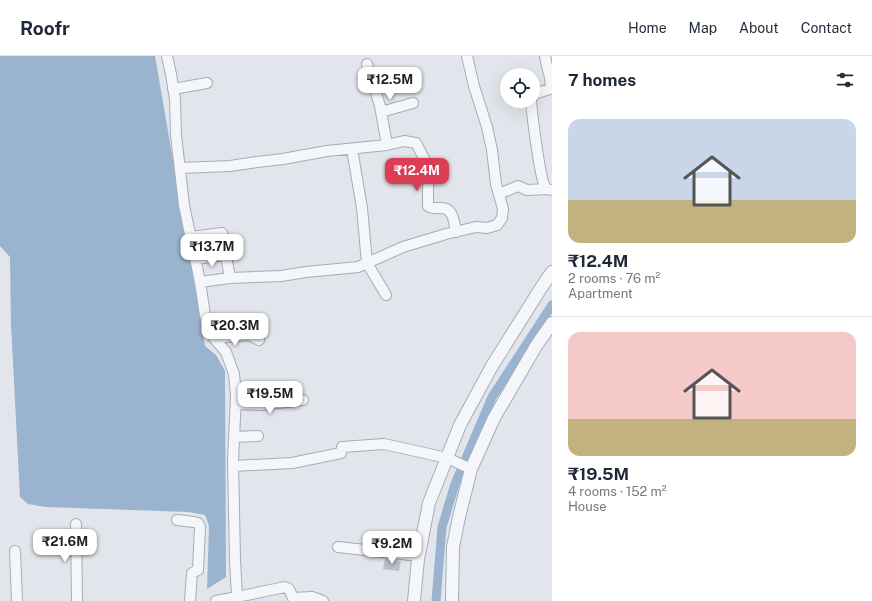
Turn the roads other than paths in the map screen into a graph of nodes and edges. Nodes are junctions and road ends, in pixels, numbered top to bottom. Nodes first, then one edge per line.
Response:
1 (167, 56) edge
2 (467, 56) edge
3 (545, 56) edge
4 (367, 64) dead end
5 (207, 83) dead end
6 (173, 89) junction
7 (540, 92) edge
8 (413, 103) dead end
9 (532, 108) edge
10 (381, 112) junction
11 (387, 145) junction
12 (352, 149) junction
13 (180, 168) junction
14 (550, 189) edge
15 (499, 194) junction
16 (456, 232) junction
17 (190, 237) junction
18 (226, 255) junction
19 (195, 259) junction
20 (367, 263) junction
21 (552, 272) edge
22 (230, 278) junction
23 (200, 282) junction
24 (386, 295) dead end
25 (552, 323) edge
26 (214, 338) junction
27 (259, 340) dead end
28 (303, 400) dead end
29 (236, 404) junction
30 (258, 436) dead end
31 (235, 437) junction
32 (450, 460) junction
33 (234, 466) junction
34 (470, 468) junction
35 (177, 520) dead end
36 (76, 524) dead end
37 (338, 547) dead end
38 (15, 550) dead end
39 (419, 556) junction
40 (237, 597) junction
41 (292, 600) edge
42 (17, 601) edge
43 (77, 601) edge
44 (190, 601) edge
45 (216, 601) edge
46 (323, 601) edge
47 (414, 601) edge
48 (452, 601) edge

1 - 6 street
2 - 15 street
3 - 7 street
4 - 10 street
5 - 6 street
6 - 13 street
8 - 10 street
9 - 14 street
10 - 11 street
11 - 12 street
11 - 16 street
12 - 13 street
12 - 20 street
13 - 17 street
14 - 15 street
15 - 16 street
16 - 20 street
17 - 18 street
17 - 19 street
18 - 19 street
18 - 22 street
19 - 23 street
20 - 22 street
20 - 24 street
21 - 32 street
22 - 23 street
23 - 26 street
25 - 34 street
26 - 27 street
26 - 29 street
28 - 29 street
29 - 31 street
30 - 31 street
31 - 33 street
32 - 33 street
32 - 34 street
32 - 39 street
33 - 40 street
34 - 48 street
35 - 44 street
36 - 43 street
37 - 39 street
38 - 42 street
39 - 47 street
40 - 41 street
40 - 45 street
41 - 46 street

